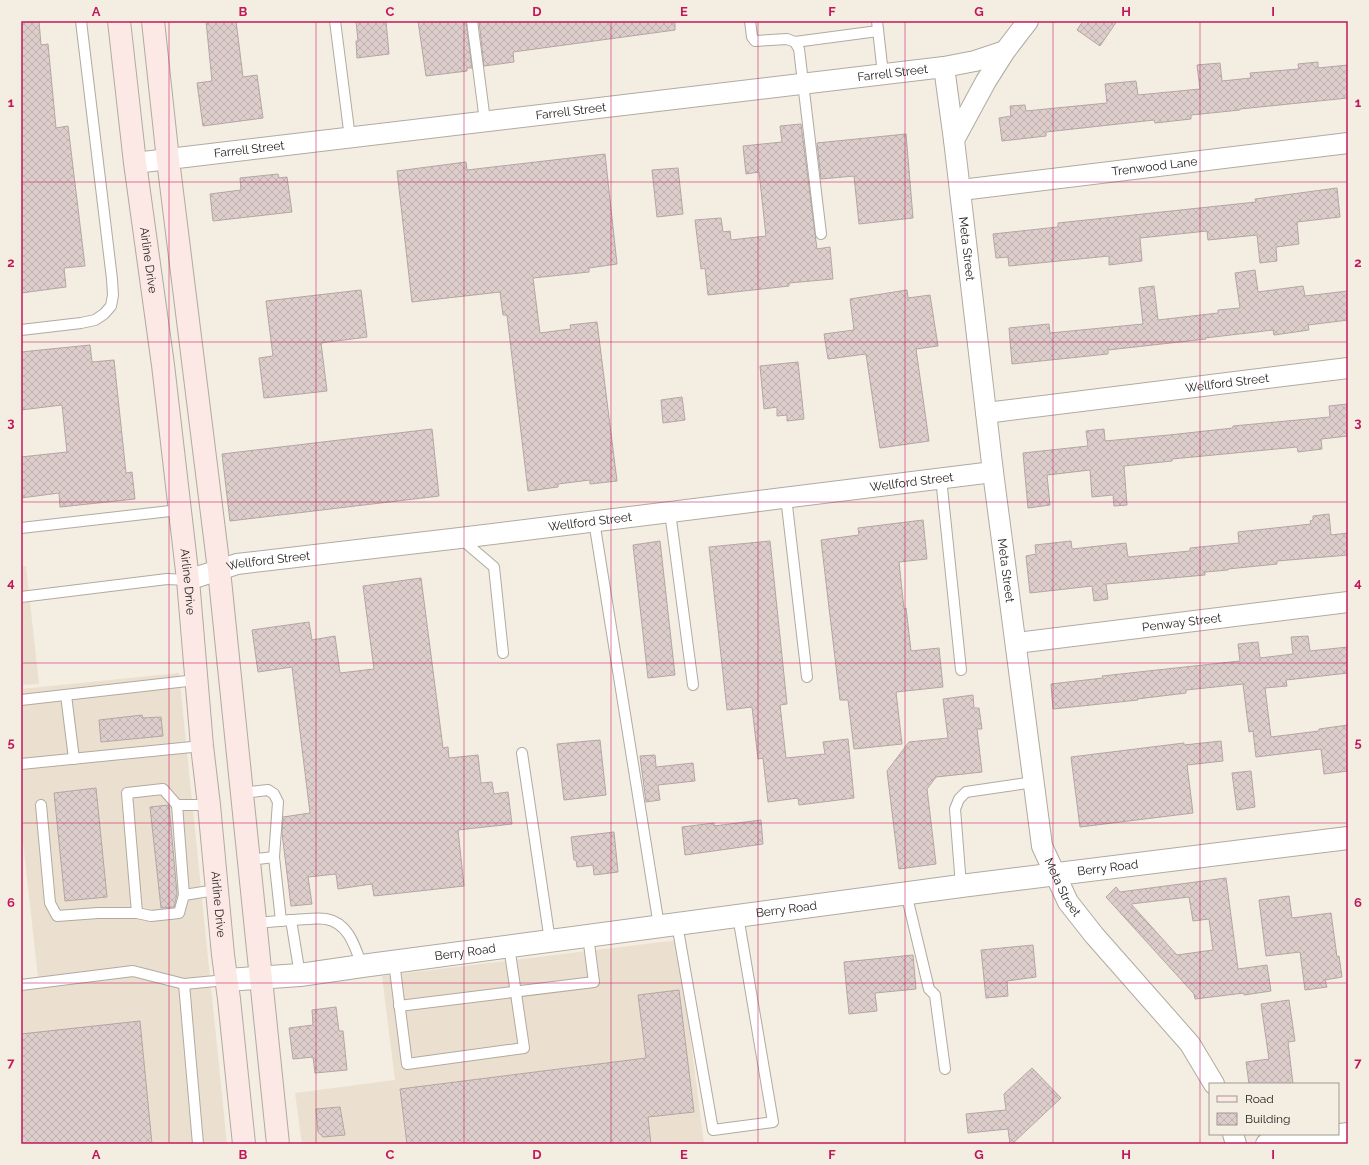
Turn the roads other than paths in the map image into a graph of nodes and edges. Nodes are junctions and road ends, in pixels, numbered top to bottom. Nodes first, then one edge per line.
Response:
1 (81, 21) edge
2 (119, 21) edge
3 (153, 21) edge
4 (335, 21) edge
5 (472, 21) edge
6 (750, 21) edge
7 (1028, 21) edge
8 (878, 26) edge
9 (795, 42) junction
10 (1005, 51) junction
11 (944, 67) junction
12 (883, 74) junction
13 (803, 83) junction
14 (485, 122) junction
15 (350, 138) junction
16 (954, 140) junction
17 (1348, 143) edge
18 (168, 160) junction
19 (135, 163) junction
20 (961, 190) junction
21 (821, 234) dead end
22 (21, 330) edge
23 (193, 362) junction
24 (162, 365) junction
25 (1348, 368) edge
26 (986, 413) junction
27 (994, 472) junction
28 (941, 478) junction
29 (786, 497) junction
30 (179, 510) junction
31 (670, 512) junction
32 (594, 521) junction
33 (21, 528) edge
34 (460, 538) junction
35 (219, 570) junction
36 (188, 580) junction
37 (21, 597) edge
38 (1348, 602) edge
39 (1016, 643) junction
40 (503, 653) dead end
41 (961, 670) dead end
42 (807, 677) dead end
43 (196, 680) junction
44 (693, 685) dead end
45 (66, 695) junction
46 (21, 700) edge
47 (202, 746) junction
48 (522, 753) dead end
49 (74, 759) junction
50 (21, 764) edge
51 (1034, 782) junction
52 (242, 793) junction
53 (41, 805) dead end
54 (177, 805) junction
55 (209, 805) junction
56 (1348, 838) edge
57 (274, 857) junction
58 (249, 860) junction
59 (1055, 874) junction
60 (961, 886) junction
61 (216, 890) junction
62 (906, 893) junction
63 (184, 895) junction
64 (137, 913) junction
65 (738, 916) junction
66 (286, 921) junction
67 (256, 924) junction
68 (668, 925) junction
69 (588, 936) junction
70 (550, 941) junction
71 (509, 946) junction
72 (394, 962) junction
73 (362, 966) junction
74 (300, 975) junction
75 (262, 978) junction
76 (226, 980) junction
77 (184, 984) junction
78 (21, 985) edge
79 (516, 991) junction
80 (399, 1006) junction
81 (945, 1069) dead end
82 (1213, 1083) edge
83 (1333, 1135) edge
84 (198, 1144) edge
85 (244, 1144) edge
86 (278, 1144) edge
87 (1266, 1144) edge

1 - 22 lane
2 - 19 main road, Airline Drive
3 - 18 main road
4 - 15 lane
5 - 14 lane
6 - 9 lane
7 - 10 street
8 - 9 lane
8 - 12 lane
9 - 13 lane
10 - 11 street, Farrell Street
10 - 16 street
11 - 12 street, Farrell Street
11 - 16 street, Meta Street
12 - 13 street, Farrell Street
13 - 14 street, Farrell Street
13 - 21 lane
14 - 15 street, Farrell Street
15 - 18 street, Farrell Street
16 - 20 street, Meta Street
17 - 20 street, Trenwood Lane
18 - 19 street, Farrell Street
18 - 23 main road
19 - 24 main road, Airline Drive
20 - 26 street, Meta Street
23 - 24 main road
23 - 35 main road
24 - 30 main road, Airline Drive
25 - 26 street, Wellford Street
26 - 27 street, Meta Street
27 - 28 street, Wellford Street
27 - 39 street, Meta Street
28 - 29 street, Wellford Street
28 - 41 lane
29 - 31 street, Wellford Street
29 - 42 lane
30 - 33 lane
30 - 36 main road, Airline Drive
31 - 32 street, Wellford Street
31 - 44 lane
32 - 34 street, Wellford Street
32 - 68 lane
34 - 35 street, Wellford Street
34 - 40 lane
35 - 36 street, Wellford Street
35 - 52 main road
36 - 37 lane
36 - 43 main road, Airline Drive
38 - 39 street, Penway Street
39 - 51 street, Meta Street
43 - 45 lane
43 - 47 main road, Airline Drive
45 - 46 lane
45 - 49 lane
47 - 49 lane
47 - 55 main road, Airline Drive
48 - 70 lane
49 - 50 lane
51 - 59 street, Meta Street
51 - 60 lane
52 - 57 lane
52 - 58 main road
53 - 64 lane
54 - 55 lane
54 - 63 lane
54 - 64 lane
55 - 61 main road, Airline Drive
56 - 59 street, Berry Road
57 - 58 lane
57 - 66 lane
58 - 67 main road
59 - 60 street, Berry Road
59 - 82 street, Meta Street
60 - 62 street, Berry Road
61 - 63 lane
61 - 76 main road, Airline Drive
62 - 65 street, Berry Road
62 - 81 lane
63 - 64 lane
65 - 68 street, Berry Road
65 - 68 lane
66 - 67 lane
66 - 73 lane
66 - 74 lane
67 - 75 main road
68 - 69 street, Berry Road
69 - 70 street, Berry Road
69 - 79 lane
70 - 71 street, Berry Road
71 - 72 street, Berry Road
71 - 79 lane
72 - 73 street, Berry Road
72 - 80 lane
73 - 74 street, Berry Road
74 - 75 street, Berry Road
75 - 76 street, Berry Road
75 - 86 main road
76 - 77 lane
76 - 85 main road, Airline Drive
77 - 78 lane
77 - 84 lane
79 - 80 lane
79 - 80 lane
83 - 87 street

